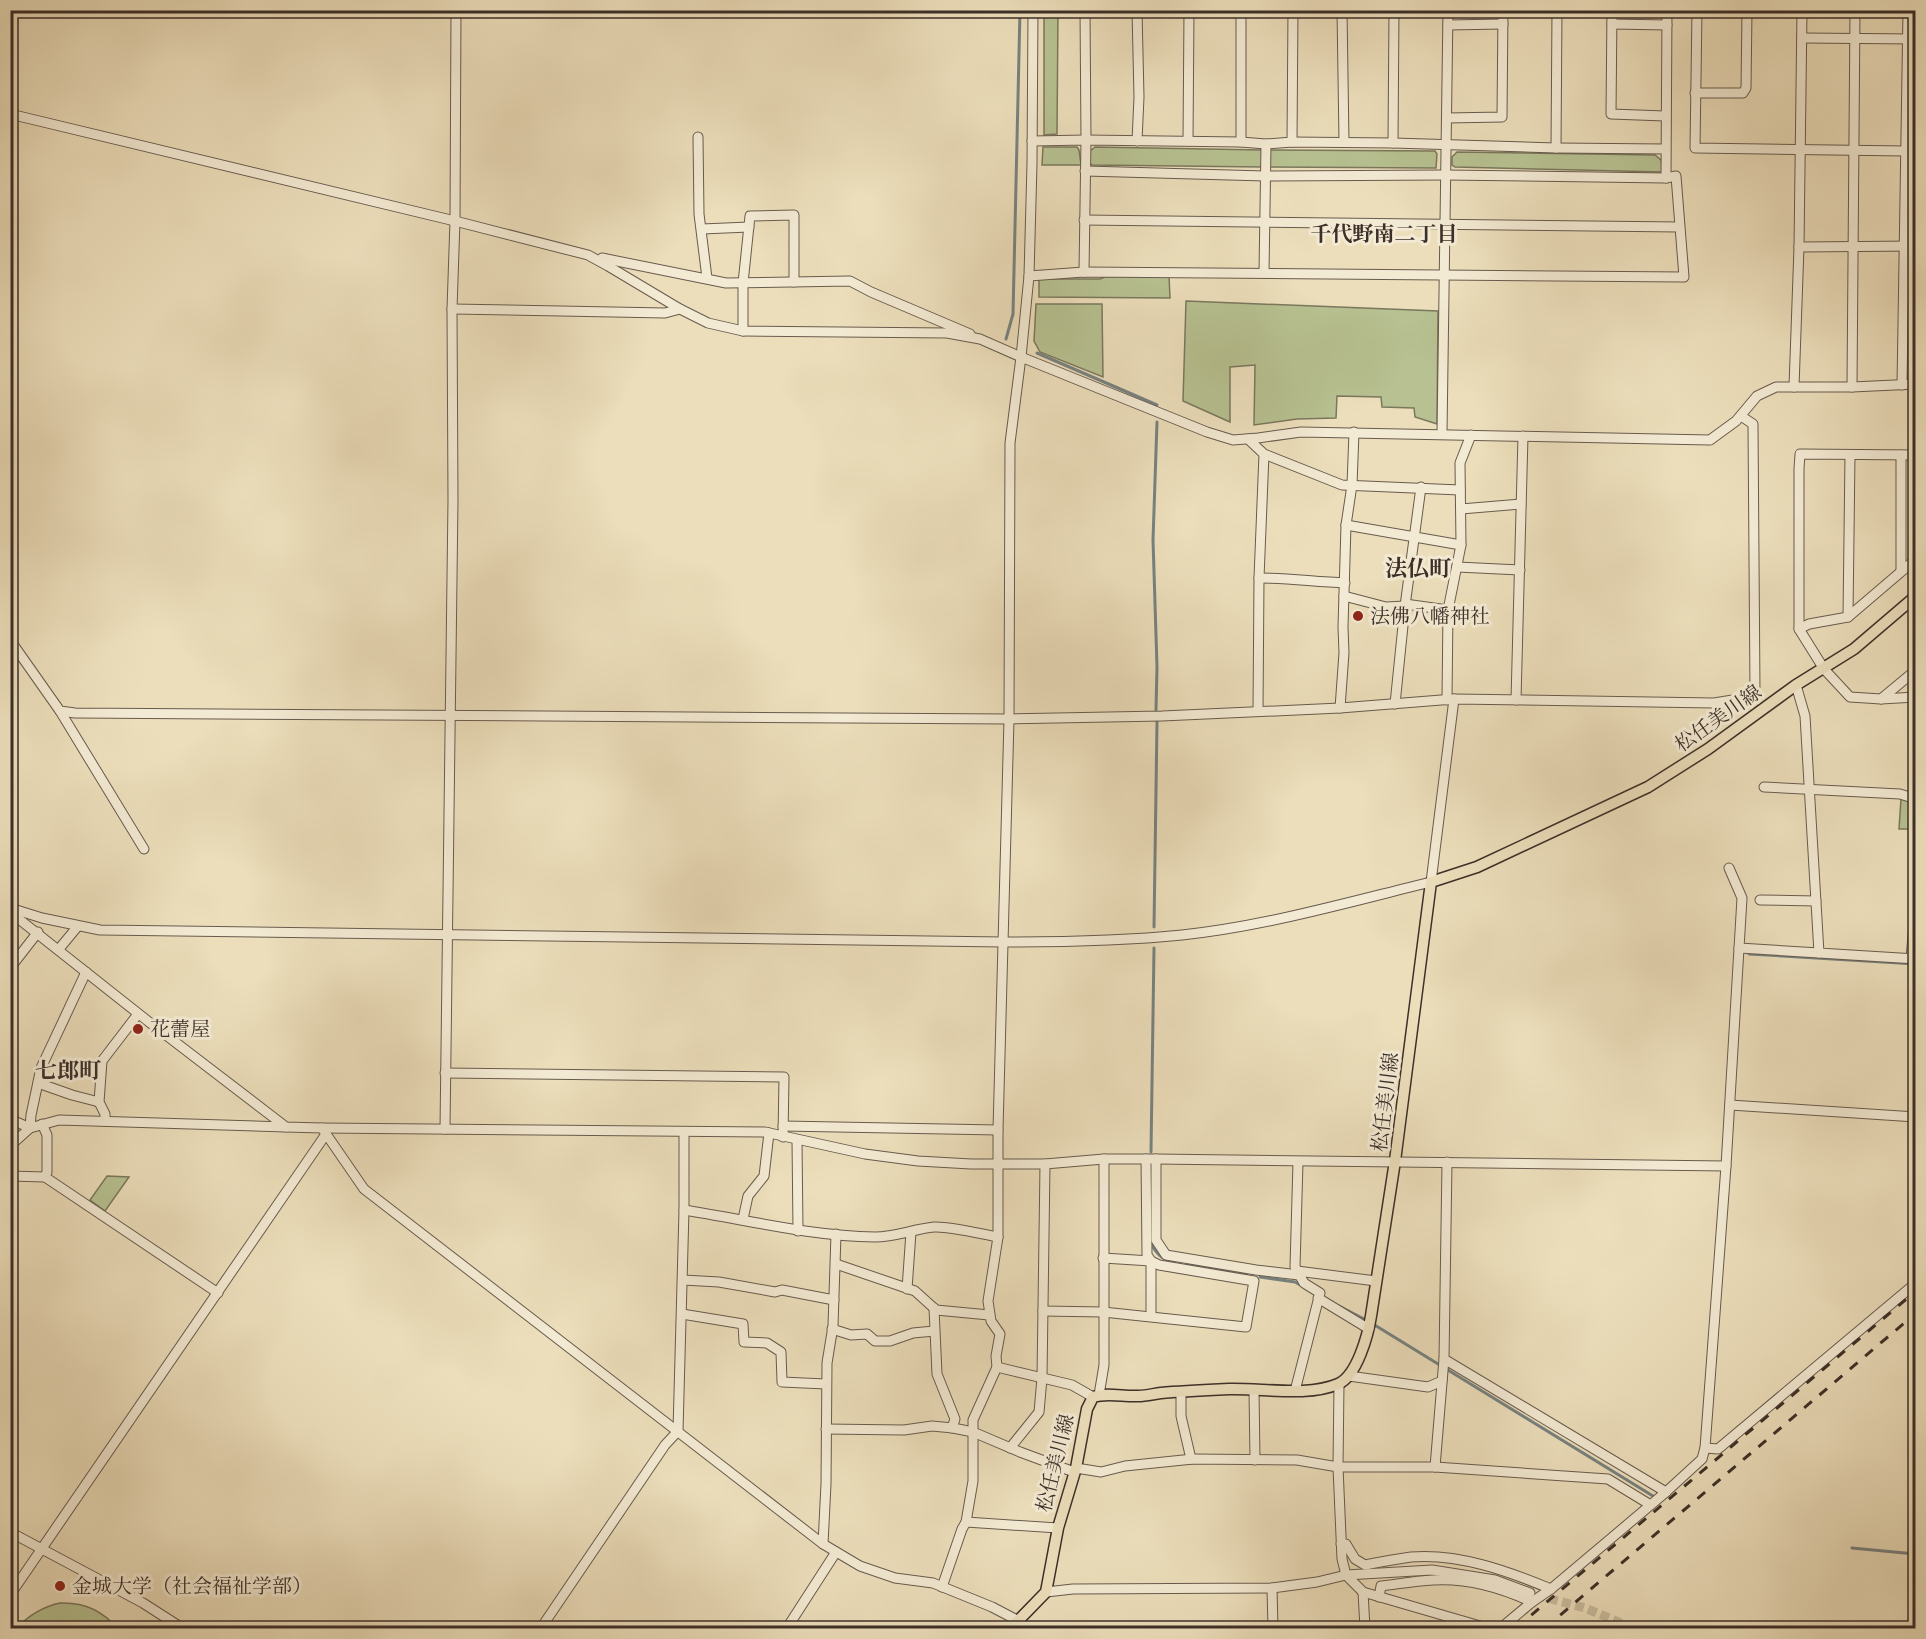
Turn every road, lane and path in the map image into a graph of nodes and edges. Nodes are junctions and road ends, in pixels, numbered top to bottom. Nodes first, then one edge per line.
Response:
1 (456, 10) edge
2 (1033, 10) edge
3 (1085, 10) edge
4 (1137, 10) edge
5 (1189, 10) edge
6 (1241, 10) edge
7 (1293, 10) edge
8 (1342, 10) edge
9 (1394, 10) edge
10 (1448, 10) edge
11 (1503, 10) edge
12 (1557, 10) edge
13 (1612, 10) edge
14 (1667, 10) edge
15 (1697, 10) edge
16 (1747, 10) edge
17 (1802, 10) edge
18 (1855, 10) edge
19 (1908, 10) edge
20 (1503, 24) junction
21 (1612, 24) junction
22 (1448, 25) junction
23 (1667, 25) junction
24 (1802, 38) junction
25 (1854, 38) junction
26 (1912, 39) edge
27 (1695, 93) junction
28 (10, 114) edge
29 (1665, 116) junction
30 (1447, 118) junction
31 (698, 137) dead end
32 (1086, 140) junction
33 (1032, 141) junction
34 (1137, 141) junction
35 (1188, 141) junction
36 (1292, 141) junction
37 (1240, 142) junction
38 (1344, 142) junction
39 (1393, 142) junction
40 (1266, 144) junction
41 (1446, 146) junction
42 (1556, 148) junction
43 (1665, 149) junction
44 (1800, 149) junction
45 (1853, 150) junction
46 (1905, 151) junction
47 (1085, 171) junction
48 (1445, 175) junction
49 (1265, 176) junction
50 (1666, 178) junction
51 (1084, 220) junction
52 (455, 221) junction
53 (1264, 224) junction
54 (1445, 226) junction
55 (749, 227) junction
56 (1679, 227) junction
57 (702, 230) junction
58 (1852, 246) junction
59 (1904, 246) junction
60 (1916, 246) edge
61 (1799, 247) junction
62 (588, 255) junction
63 (1084, 272) junction
64 (1264, 273) junction
65 (1445, 275) junction
66 (1029, 276) junction
67 (706, 278) junction
68 (794, 282) junction
69 (743, 283) junction
70 (452, 309) junction
71 (680, 309) junction
72 (743, 331) junction
73 (980, 339) junction
74 (1021, 357) junction
75 (1916, 384) edge
76 (1902, 385) junction
77 (1794, 387) junction
78 (1852, 387) junction
79 (1741, 416) junction
80 (1354, 432) junction
81 (1442, 434) junction
82 (1471, 435) junction
83 (1523, 436) junction
84 (1248, 439) junction
85 (1264, 454) junction
86 (1850, 455) junction
87 (1901, 455) junction
88 (1916, 455) edge
89 (1352, 485) junction
90 (1421, 487) junction
91 (1460, 490) junction
92 (1521, 504) junction
93 (1461, 509) junction
94 (1346, 525) junction
95 (1414, 538) junction
96 (1461, 545) junction
97 (1916, 559) edge
98 (1457, 567) junction
99 (1520, 570) junction
100 (1901, 572) junction
101 (1259, 578) junction
102 (1345, 583) junction
103 (1344, 596) junction
104 (1916, 596) edge
105 (1405, 605) junction
106 (1448, 610) junction
107 (1848, 617) junction
108 (1799, 629) junction
109 (10, 640) edge
110 (1824, 669) junction
111 (1916, 670) edge
112 (1796, 685) junction
113 (1916, 697) edge
114 (1450, 699) junction
115 (1881, 699) junction
116 (1516, 700) junction
117 (1395, 704) junction
118 (1340, 708) junction
119 (60, 711) junction
120 (1258, 711) junction
121 (450, 716) junction
122 (1010, 719) junction
123 (1764, 787) dead end
124 (1809, 790) junction
125 (1916, 799) edge
126 (144, 849) dead end
127 (1729, 868) dead end
128 (1431, 882) junction
129 (1916, 899) edge
130 (1760, 900) dead end
131 (1816, 901) junction
132 (10, 910) edge
133 (78, 926) junction
134 (38, 932) junction
135 (447, 934) junction
136 (1004, 942) junction
137 (1739, 948) junction
138 (59, 949) junction
139 (1819, 953) junction
140 (1913, 959) edge
141 (10, 968) edge
142 (86, 972) junction
143 (138, 1014) junction
144 (445, 1072) junction
145 (38, 1083) junction
146 (99, 1102) junction
147 (1730, 1106) junction
148 (1916, 1117) edge
149 (10, 1119) edge
150 (105, 1121) junction
151 (42, 1124) junction
152 (286, 1127) junction
153 (30, 1128) junction
154 (445, 1130) junction
155 (998, 1130) junction
156 (324, 1131) junction
157 (684, 1132) junction
158 (783, 1132) junction
159 (769, 1133) junction
160 (797, 1140) junction
161 (10, 1146) edge
162 (1104, 1158) junction
163 (1151, 1159) junction
164 (1395, 1161) junction
165 (1298, 1162) junction
166 (1447, 1162) junction
167 (998, 1164) junction
168 (1045, 1164) junction
169 (1726, 1166) junction
170 (10, 1176) edge
171 (45, 1177) junction
172 (684, 1210) junction
173 (742, 1219) junction
174 (798, 1231) junction
175 (911, 1232) junction
176 (836, 1234) junction
177 (998, 1237) junction
178 (1103, 1258) junction
179 (1151, 1261) junction
180 (836, 1264) junction
181 (1256, 1270) junction
182 (1298, 1273) junction
183 (683, 1280) junction
184 (1254, 1281) junction
185 (1376, 1281) junction
186 (1916, 1283) edge
187 (907, 1289) junction
188 (218, 1293) junction
189 (1318, 1298) junction
190 (834, 1300) junction
191 (934, 1308) junction
192 (1043, 1311) junction
193 (1103, 1312) junction
194 (682, 1314) junction
195 (989, 1315) junction
196 (1151, 1316) junction
197 (1370, 1324) junction
198 (832, 1329) junction
199 (934, 1331) junction
200 (1444, 1359) junction
201 (997, 1367) junction
202 (1349, 1376) junction
203 (1042, 1378) junction
204 (1442, 1381) junction
205 (826, 1384) junction
206 (1340, 1384) junction
207 (1254, 1390) junction
208 (1295, 1391) junction
209 (1181, 1392) junction
210 (1096, 1396) junction
211 (952, 1428) junction
212 (826, 1429) junction
213 (678, 1431) junction
214 (973, 1432) junction
215 (1010, 1448) junction
216 (1705, 1448) junction
217 (1191, 1459) junction
218 (1255, 1460) junction
219 (1338, 1467) junction
220 (1436, 1467) junction
221 (1075, 1470) junction
222 (1666, 1492) junction
223 (1649, 1504) junction
224 (966, 1522) junction
225 (1058, 1528) junction
226 (10, 1532) edge
227 (823, 1544) junction
228 (1341, 1544) junction
229 (43, 1550) junction
230 (837, 1552) junction
231 (1346, 1575) junction
232 (942, 1587) junction
233 (1272, 1588) junction
234 (1551, 1589) junction
235 (1046, 1592) junction
236 (1363, 1592) junction
237 (10, 1595) edge
238 (1379, 1597) junction
239 (1531, 1597) junction
240 (1014, 1624) edge
241 (182, 1629) edge
242 (541, 1629) edge
243 (787, 1629) edge
244 (1273, 1629) edge
245 (1365, 1629) edge
246 (1487, 1629) edge
247 (1501, 1629) edge

1 - 52 street
2 - 33 street
3 - 32 street
4 - 34 street
5 - 35 street
6 - 37 street
7 - 36 street
8 - 38 street
9 - 39 street
10 - 22 street
11 - 20 street
12 - 42 street
13 - 21 street
14 - 23 street
15 - 27 street
16 - 27 street
17 - 24 street
18 - 25 street
19 - 26 street
20 - 22 street
20 - 30 street
21 - 23 street
21 - 29 street
22 - 30 street
23 - 29 street
24 - 25 street
24 - 44 street
25 - 26 street
25 - 45 street
26 - 46 street
27 - 44 street
28 - 52 street
29 - 43 street
30 - 41 street
31 - 57 street
32 - 33 street
32 - 34 street
32 - 47 street
33 - 66 street
34 - 35 street
35 - 37 street
36 - 38 street
36 - 40 street
37 - 40 street
38 - 39 street
39 - 41 street
40 - 49 street
41 - 42 street
41 - 48 street
42 - 43 street
43 - 50 street
44 - 45 street
44 - 61 street
45 - 46 street
45 - 58 street
46 - 59 street
47 - 49 street
47 - 51 street
48 - 49 street
48 - 50 street
48 - 54 street
49 - 53 street
50 - 56 street
51 - 53 street
51 - 63 street
52 - 62 street
52 - 70 street
53 - 54 street
53 - 64 street
54 - 56 street
54 - 65 street
55 - 57 street
55 - 68 street
55 - 69 street
56 - 65 street
57 - 67 street
58 - 59 street
58 - 61 street
58 - 78 street
59 - 60 street
59 - 76 street
61 - 77 street
62 - 67 street
62 - 71 street
63 - 64 street
63 - 66 street
64 - 65 street
65 - 81 street
66 - 74 street
67 - 69 street
68 - 69 street
68 - 73 street
69 - 72 street
70 - 71 street
70 - 121 street
71 - 72 street
72 - 73 street
73 - 74 street
74 - 84 street
74 - 122 street
75 - 76 street
76 - 78 street
77 - 78 street
77 - 79 street
79 - 83 street
79 - 116 street
80 - 81 street
80 - 84 street
80 - 89 street
81 - 82 street
82 - 83 street
82 - 91 street
83 - 92 street
84 - 85 street
85 - 89 street
85 - 101 street
86 - 87 street
86 - 107 street
86 - 108 street
87 - 88 street
87 - 100 street
89 - 90 street
89 - 94 street
90 - 91 street
90 - 95 street
91 - 93 street
92 - 93 street
92 - 99 street
93 - 96 street
94 - 95 street
94 - 102 street
95 - 96 street
95 - 105 street
96 - 98 street
97 - 100 street
98 - 99 street
98 - 106 street
99 - 116 street
100 - 107 street
101 - 102 street
101 - 120 street
102 - 103 street
103 - 105 street
103 - 118 street
104 - 110 main road, 松任美川線
105 - 106 street
105 - 117 street
106 - 114 street
107 - 108 street
108 - 110 street
109 - 119 street
110 - 112 main road, 松任美川線
110 - 115 street
111 - 115 street
112 - 124 street
112 - 128 main road, 松任美川線
113 - 115 street
114 - 116 street
114 - 117 street
114 - 128 street
117 - 118 street
118 - 120 street
119 - 121 street
119 - 126 street
120 - 122 street
121 - 122 street
121 - 135 street
122 - 136 street
123 - 124 street
124 - 125 street
124 - 131 street
127 - 137 street
128 - 136 street
128 - 164 main road, 松任美川線
129 - 140 street
130 - 131 street
131 - 139 street
132 - 133 street
132 - 134 street
133 - 135 street
133 - 138 street
134 - 138 street
134 - 141 street
135 - 136 street
135 - 144 street
136 - 155 street
137 - 139 street
137 - 147 street
138 - 142 street
139 - 140 street
142 - 143 street
142 - 145 street
143 - 146 street
143 - 152 street
144 - 154 street
144 - 158 street
145 - 146 street
145 - 153 street
146 - 150 street
147 - 148 street
147 - 169 street
149 - 153 street
150 - 151 street
150 - 152 street
151 - 153 street
151 - 171 street
152 - 156 street
153 - 161 street
154 - 156 street
154 - 157 street
155 - 158 street
155 - 167 street
156 - 188 street
156 - 213 street
157 - 159 street
157 - 172 street
158 - 159 street
158 - 160 street
159 - 173 street
160 - 167 street
160 - 174 street
162 - 163 street
162 - 168 street
162 - 178 street
163 - 165 street
163 - 179 street
163 - 181 street
164 - 165 street
164 - 166 street
164 - 185 main road, 松任美川線
165 - 182 street
166 - 169 street
166 - 200 street
167 - 168 street
167 - 177 street
168 - 192 street
169 - 216 street
170 - 171 street
171 - 188 street
172 - 173 street
172 - 183 street
173 - 174 street
174 - 176 street
175 - 176 street
175 - 177 street
175 - 187 street
176 - 180 street
177 - 195 street
178 - 179 street
178 - 193 street
179 - 184 street
179 - 196 street
180 - 187 street
180 - 190 street
181 - 182 street
181 - 184 street
182 - 185 street
182 - 189 street
183 - 190 street
183 - 194 street
184 - 196 street
185 - 197 main road, 松任美川線
186 - 216 street
187 - 191 street
188 - 229 street
189 - 197 street
189 - 208 street
190 - 198 street
191 - 195 street
191 - 199 street
192 - 193 street
192 - 203 street
193 - 196 street
193 - 210 street
194 - 205 street
194 - 213 street
195 - 201 street
197 - 202 main road, 松任美川線
198 - 199 street
198 - 205 street
199 - 211 street
200 - 204 street
200 - 222 street
201 - 203 street
201 - 214 street
202 - 204 street
202 - 206 main road, 松任美川線
203 - 210 street
203 - 215 street
204 - 220 street
205 - 212 street
206 - 208 main road
206 - 219 street
207 - 208 main road
207 - 209 main road
207 - 218 street
209 - 210 main road
209 - 217 street
210 - 221 main road, 松任美川線
211 - 212 street
211 - 214 street
212 - 227 street
213 - 227 street
213 - 242 street
214 - 215 street
214 - 224 street
215 - 221 street
216 - 222 street
217 - 218 street
217 - 221 street
218 - 219 street
219 - 220 street
219 - 228 street
220 - 223 street
221 - 225 main road, 松任美川線
222 - 223 street
223 - 234 street
224 - 225 street
224 - 232 street
225 - 235 main road, 松任美川線
226 - 229 street
227 - 230 street
228 - 231 street
228 - 234 street
229 - 237 street
229 - 241 street
230 - 232 street
230 - 243 street
231 - 233 street
231 - 236 street
231 - 239 street
232 - 240 street
233 - 235 street
233 - 244 street
234 - 239 street
235 - 240 main road
236 - 238 street
236 - 245 street
238 - 239 street
238 - 246 street
239 - 247 street

